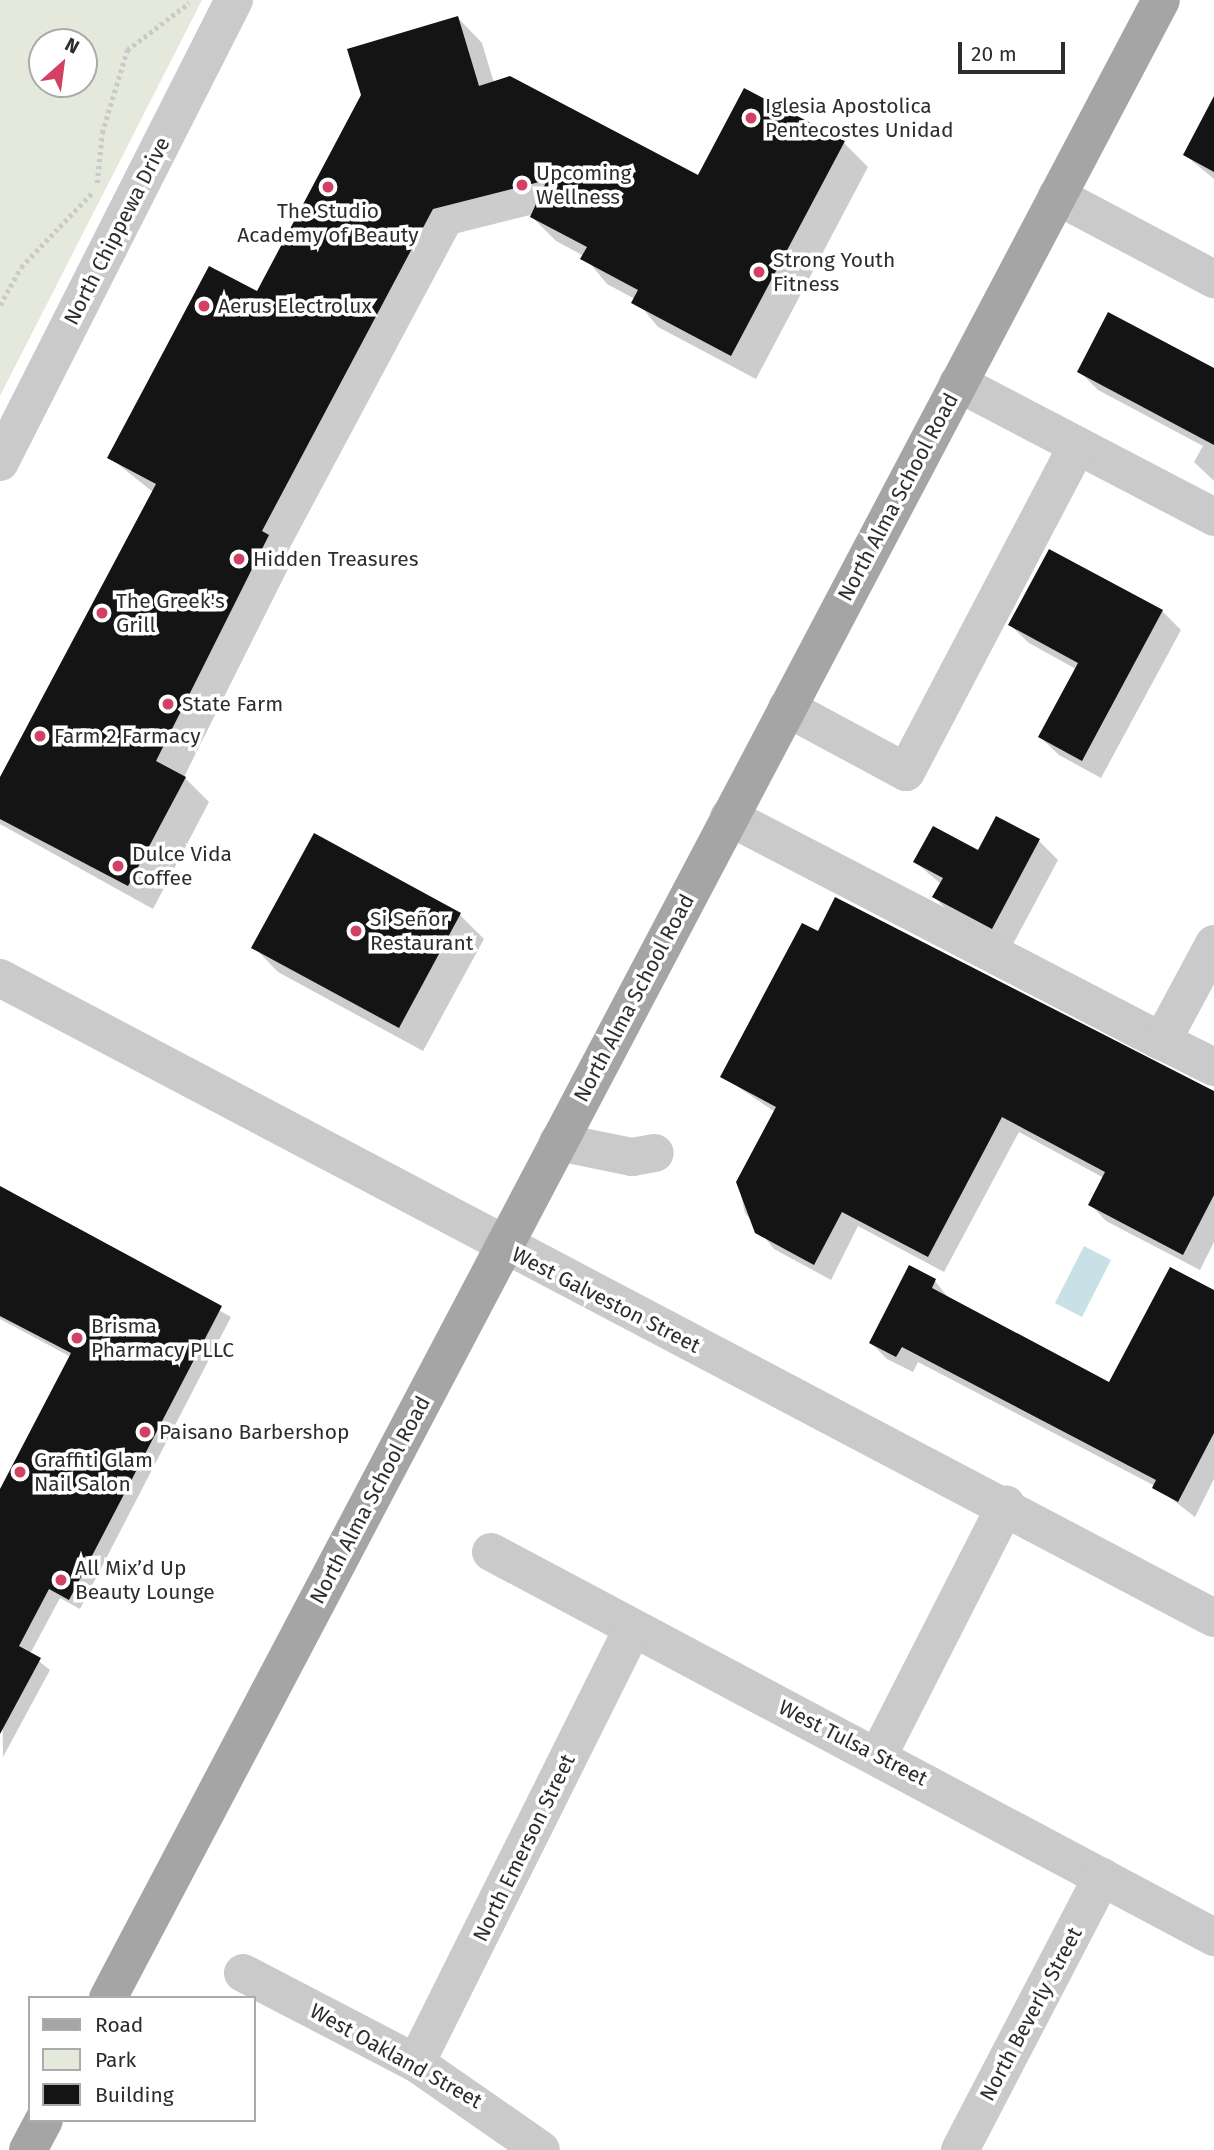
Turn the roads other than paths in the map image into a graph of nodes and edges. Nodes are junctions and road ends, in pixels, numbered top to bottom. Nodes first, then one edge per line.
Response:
1 (234, 0) edge
2 (1161, 0) edge
3 (1057, 196) junction
4 (1214, 279) edge
5 (958, 383) junction
6 (1077, 446) junction
7 (0, 462) edge
8 (1214, 517) edge
9 (787, 708) junction
10 (729, 817) junction
11 (1214, 944) edge
12 (0, 978) edge
13 (1162, 1041) junction
14 (1214, 1066) edge
15 (558, 1142) junction
16 (656, 1153) dead end
17 (503, 1247) junction
18 (1006, 1505) junction
19 (491, 1552) dead end
20 (1214, 1618) edge
21 (631, 1632) junction
22 (879, 1754) junction
23 (1102, 1877) junction
24 (1214, 1937) edge
25 (243, 1973) dead end
26 (109, 1996) edge
27 (416, 2063) junction
28 (43, 2122) edge
29 (28, 2150) edge
30 (541, 2150) edge
31 (960, 2150) edge

1 - 7 street, North Chippewa Drive
2 - 3 main road, North Alma School Road
3 - 4 street
3 - 5 main road, North Alma School Road
5 - 6 street
5 - 9 main road, North Alma School Road
6 - 8 street
6 - 9 street
9 - 10 main road, North Alma School Road
10 - 13 street
10 - 15 main road, North Alma School Road
11 - 13 street
12 - 17 street, West Galveston Street
13 - 14 street
15 - 16 street
15 - 17 main road, North Alma School Road
17 - 18 street, West Galveston Street
17 - 26 main road, North Alma School Road
18 - 20 street, West Galveston Street
18 - 22 street
19 - 21 street, West Tulsa Street
21 - 22 street, West Tulsa Street
21 - 27 street, North Emerson Street
22 - 23 street, West Tulsa Street
23 - 24 street, West Tulsa Street
23 - 31 street, North Beverly Street
25 - 27 street, West Oakland Street
27 - 30 street, West Oakland Street
28 - 29 main road

